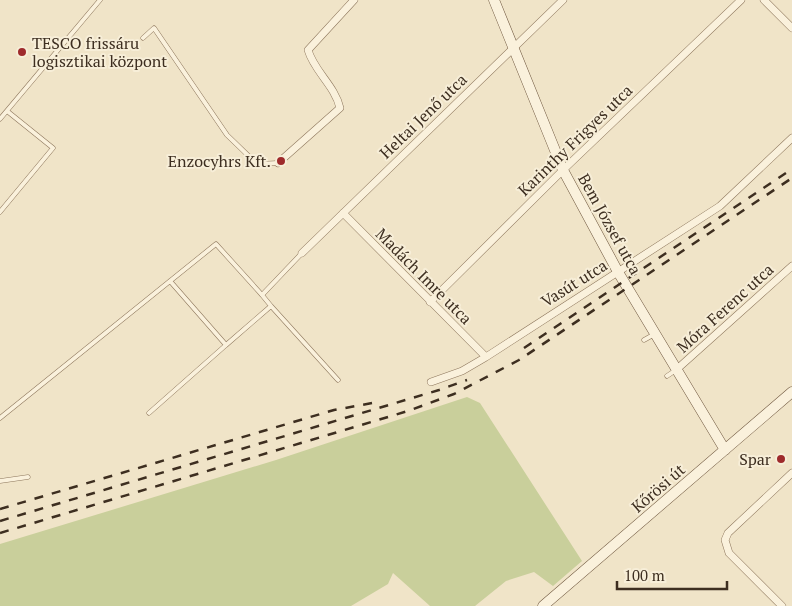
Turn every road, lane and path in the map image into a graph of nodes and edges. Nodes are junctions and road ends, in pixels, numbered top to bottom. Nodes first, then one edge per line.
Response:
1 (100, 0) edge
2 (354, 0) edge
3 (494, 0) edge
4 (563, 0) edge
5 (741, 0) edge
6 (764, 0) edge
7 (792, 28) edge
8 (143, 38) dead end
9 (513, 48) junction
10 (7, 111) junction
11 (0, 119) edge
12 (792, 138) edge
13 (278, 163) joint
14 (563, 170) junction
15 (0, 212) edge
16 (343, 213) junction
17 (302, 253) joint
18 (792, 266) edge
19 (618, 272) junction
20 (170, 281) junction
21 (262, 295) junction
22 (430, 302) junction
23 (271, 306) junction
24 (655, 334) junction
25 (644, 340) dead end
26 (226, 345) junction
27 (486, 357) junction
28 (676, 370) junction
29 (667, 376) dead end
30 (338, 380) dead end
31 (431, 382) dead end
32 (792, 392) edge
33 (149, 413) dead end
34 (0, 418) edge
35 (725, 450) junction
36 (792, 473) edge
37 (28, 477) dead end
38 (0, 481) edge
39 (543, 606) edge
40 (782, 606) edge

1 - 10 lane
2 - 13 street
3 - 9 main road, Bem József utca
4 - 9 street, Heltai Jenő utca
5 - 14 street, Karinthy Frigyes utca
6 - 7 street
8 - 13 lane
9 - 14 main road, Bem József utca
9 - 16 street, Heltai Jenő utca
10 - 11 lane
10 - 15 lane
12 - 19 street, Vasút utca
14 - 19 main road, Bem József utca
14 - 22 street, Karinthy Frigyes utca
16 - 17 street, Heltai Jenő utca
16 - 22 street, Madách Imre utca
17 - 21 lane
18 - 28 street, Móra Ferenc utca
19 - 24 main road, Bem József utca
19 - 27 street, Vasút utca
20 - 21 lane
20 - 26 lane
20 - 34 lane
21 - 23 lane
22 - 27 street, Madách Imre utca
23 - 26 lane
23 - 30 lane
24 - 25 lane
24 - 28 main road, Bem József utca
26 - 33 lane
27 - 31 street, Vasút utca
28 - 29 lane
28 - 35 main road, Bem József utca
32 - 35 main road, Kőrösi út
35 - 39 main road, Kőrösi út
36 - 40 street
37 - 38 lane

